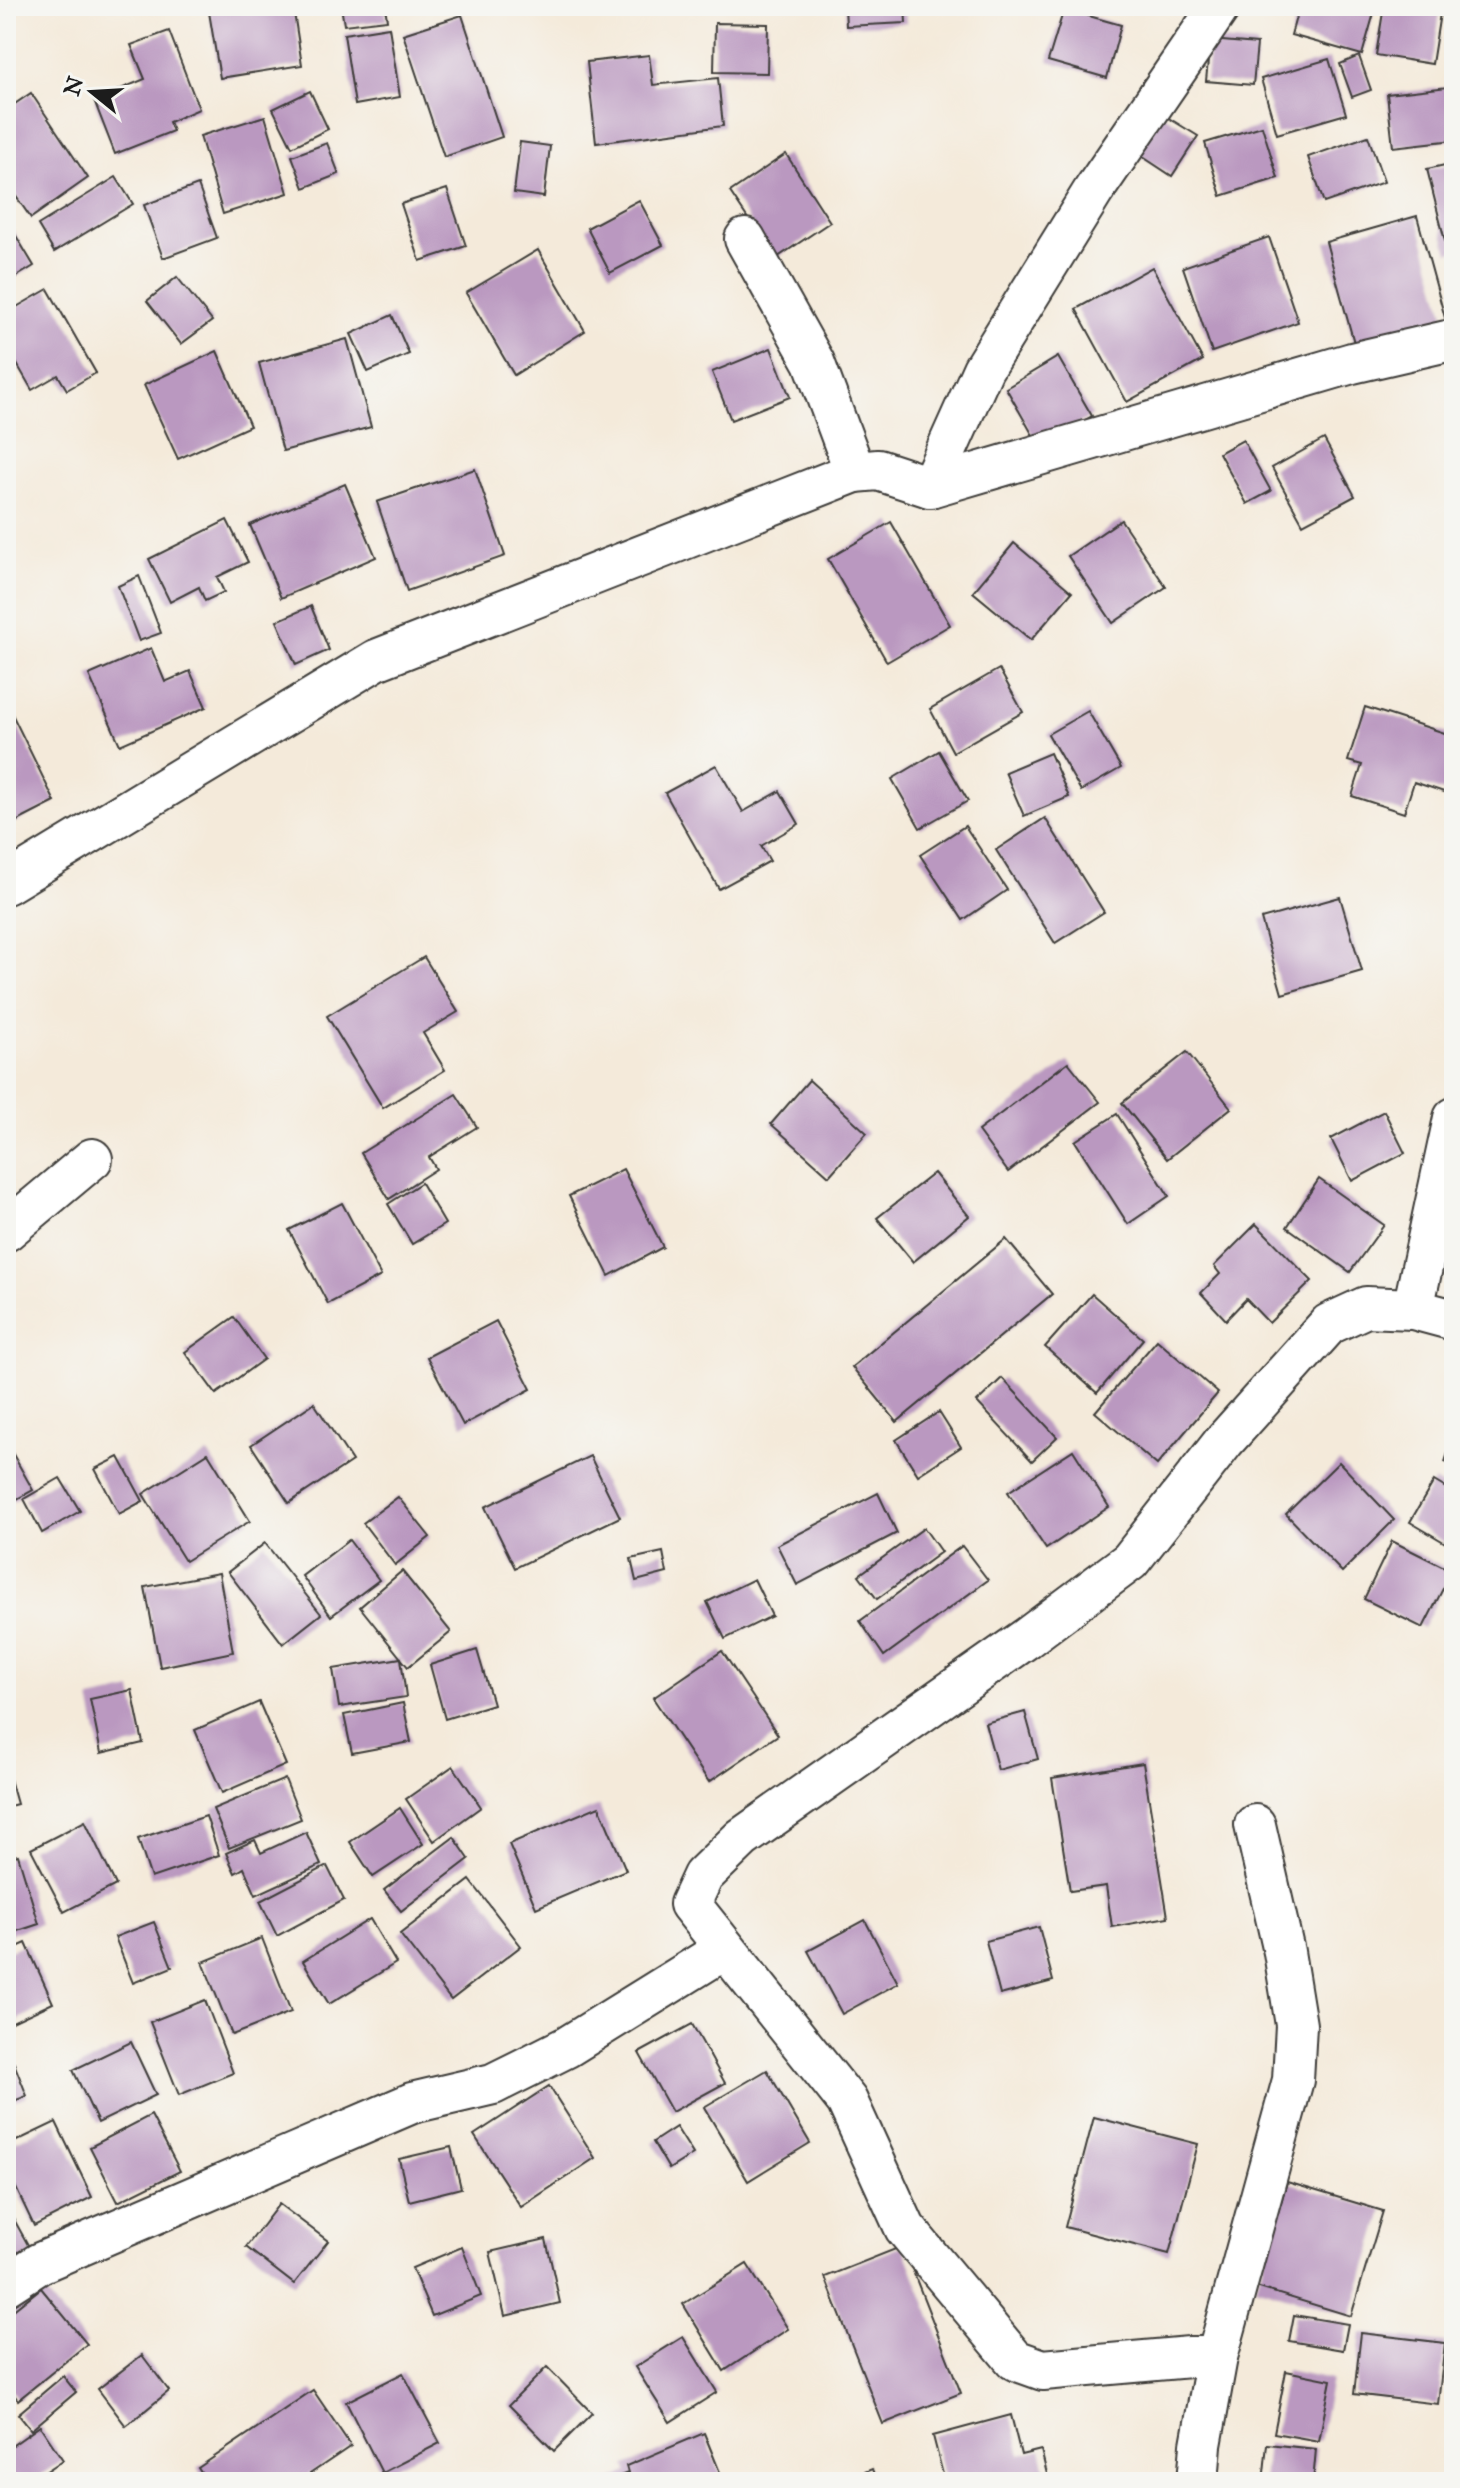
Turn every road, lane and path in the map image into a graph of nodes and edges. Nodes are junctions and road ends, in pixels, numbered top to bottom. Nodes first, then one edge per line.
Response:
1 (1220, 6) edge
2 (745, 239) dead end
3 (1454, 341) edge
4 (855, 472) junction
5 (930, 487) junction
6 (6, 884) edge
7 (1454, 1118) edge
8 (92, 1159) dead end
9 (6, 1231) edge
10 (1413, 1309) junction
11 (1454, 1320) edge
12 (1255, 1825) dead end
13 (725, 1949) junction
14 (6, 2285) edge
15 (1217, 2357) junction
16 (1198, 2482) edge

1 - 5 street
2 - 4 street
3 - 5 street
4 - 5 street
4 - 6 street
7 - 10 street
8 - 9 street
10 - 11 street
10 - 13 street
12 - 15 street
13 - 14 street
13 - 15 street
15 - 16 street

